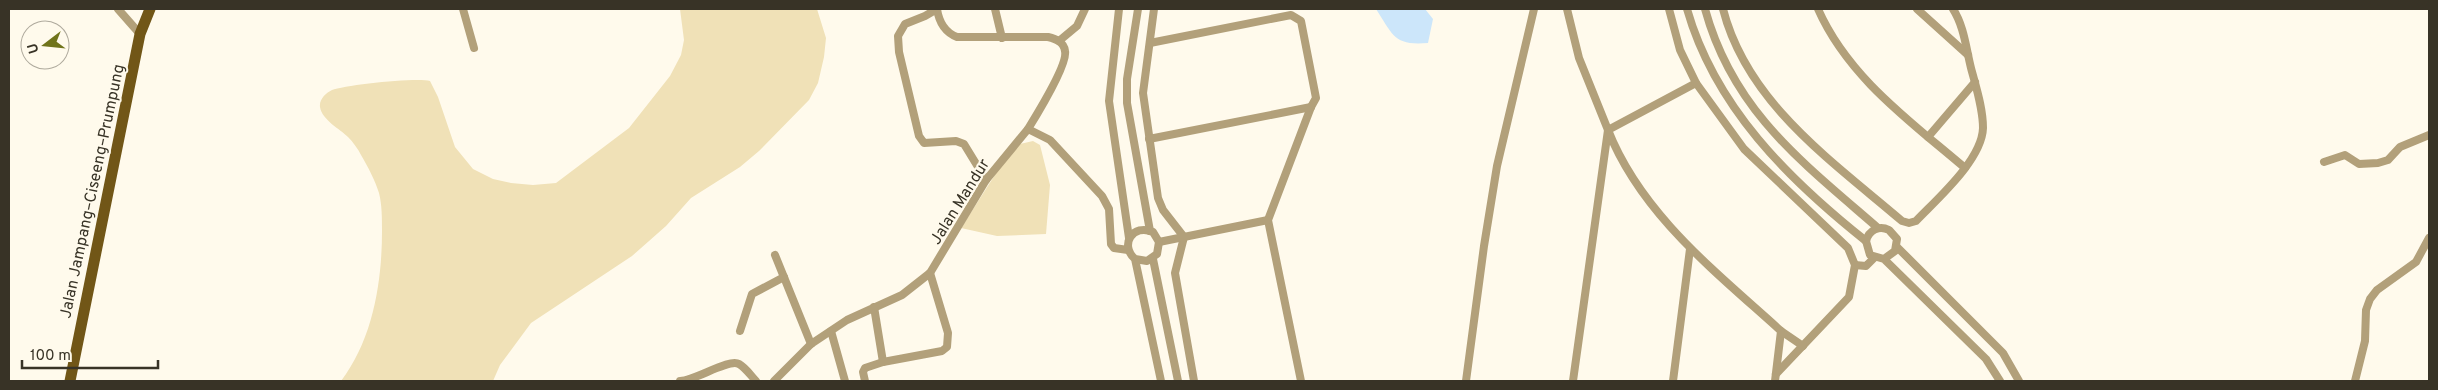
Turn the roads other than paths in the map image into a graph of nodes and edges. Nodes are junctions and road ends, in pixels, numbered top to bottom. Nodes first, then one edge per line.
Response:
1 (118, 9) edge
2 (150, 9) edge
3 (463, 9) edge
4 (937, 9) edge
5 (995, 9) edge
6 (1085, 9) edge
7 (1119, 9) edge
8 (1138, 9) edge
9 (1154, 9) edge
10 (1534, 9) edge
11 (1567, 9) edge
12 (1669, 9) edge
13 (1687, 9) edge
14 (1705, 9) edge
15 (1723, 9) edge
16 (1818, 9) edge
17 (1917, 9) edge
18 (1953, 9) edge
19 (140, 34) junction
20 (1002, 38) junction
21 (1060, 41) junction
22 (1150, 43) junction
23 (474, 48) dead end
24 (1968, 55) junction
25 (1696, 82) junction
26 (1975, 82) junction
27 (1311, 107) junction
28 (1028, 130) junction
29 (1608, 130) junction
30 (2429, 135) edge
31 (1928, 137) junction
32 (1149, 140) junction
33 (2324, 162) dead end
34 (1965, 168) junction
35 (986, 180) junction
36 (1268, 220) junction
37 (1878, 228) junction
38 (1150, 231) junction
39 (1184, 237) junction
40 (1129, 238) junction
41 (2429, 238) edge
42 (1866, 241) junction
43 (1159, 242) junction
44 (1897, 247) junction
45 (1690, 249) junction
46 (1128, 250) junction
47 (775, 255) dead end
48 (1153, 258) junction
49 (1874, 258) junction
50 (1135, 259) junction
51 (1884, 259) junction
52 (1855, 265) junction
53 (930, 273) junction
54 (784, 277) junction
55 (874, 307) junction
56 (740, 331) dead end
57 (830, 331) junction
58 (1781, 331) junction
59 (811, 344) junction
60 (1803, 346) junction
61 (883, 362) junction
62 (1776, 378) edge
63 (70, 381) edge
64 (680, 381) edge
65 (756, 381) edge
66 (774, 381) edge
67 (845, 381) edge
68 (865, 381) edge
69 (1161, 381) edge
70 (1178, 381) edge
71 (1194, 381) edge
72 (1301, 381) edge
73 (1466, 381) edge
74 (1572, 381) edge
75 (1673, 381) edge
76 (2000, 381) edge
77 (2019, 381) edge
78 (2355, 381) edge

1 - 19 street
2 - 19 main road, Jalan Jampang–Ciseeng–Prumpung
3 - 23 street
4 - 20 street
4 - 35 street
5 - 20 street
6 - 21 street
7 - 40 street
8 - 38 street
9 - 22 street
10 - 73 street
11 - 29 street
12 - 25 street
13 - 42 street
14 - 37 street
15 - 34 street
16 - 31 street
17 - 24 street
18 - 24 street
19 - 63 main road, Jalan Jampang–Ciseeng–Prumpung
20 - 21 street
21 - 28 street, Jalan Mandur
22 - 27 street
22 - 32 street
24 - 26 street
25 - 29 street
25 - 52 street
26 - 31 street
26 - 34 street
27 - 32 street
27 - 36 street
28 - 35 street, Jalan Mandur
28 - 46 street
29 - 45 street
29 - 74 street
30 - 33 street
31 - 34 street
32 - 39 street
35 - 53 street, Jalan Mandur
36 - 39 street
36 - 72 street
37 - 42 street
37 - 44 street
38 - 40 street
38 - 43 street
39 - 43 street
39 - 71 street
40 - 46 street
41 - 78 street
42 - 49 street
43 - 48 street
44 - 51 street
44 - 77 street
45 - 58 street
45 - 75 street
46 - 50 street
47 - 54 street
48 - 50 street
48 - 70 street
49 - 51 street
49 - 52 street
50 - 69 street
51 - 76 street
52 - 60 street
53 - 55 street, Jalan Mandur
53 - 61 street
54 - 56 street
54 - 59 street
55 - 57 street, Jalan Mandur
55 - 61 street
57 - 59 street, Jalan Mandur
57 - 67 street
58 - 60 street
58 - 62 street
59 - 66 street, Jalan Mandur
60 - 62 street
61 - 68 street
64 - 65 street

